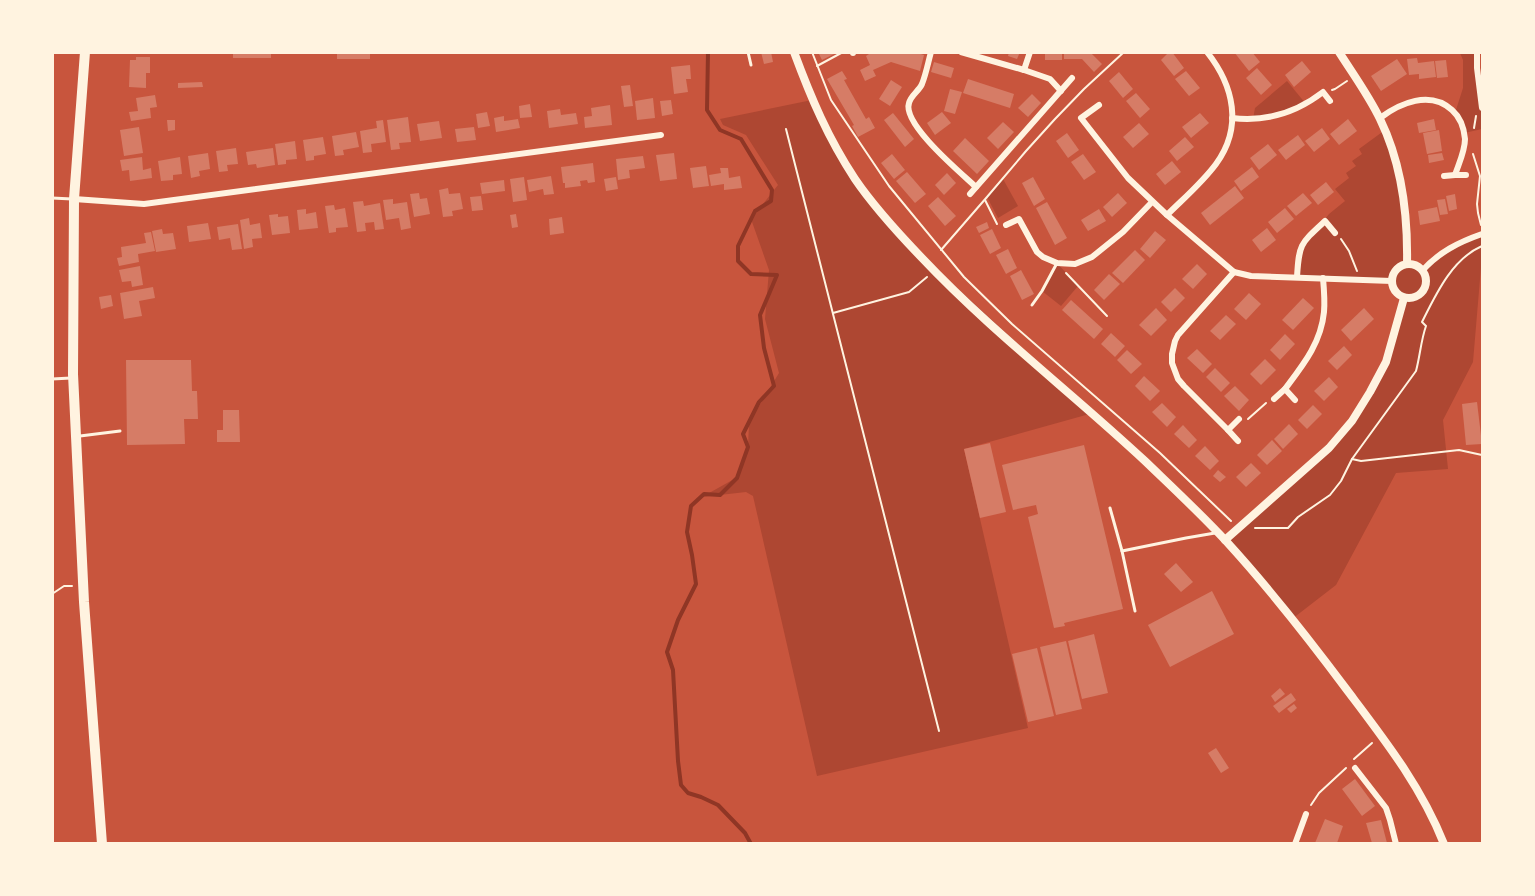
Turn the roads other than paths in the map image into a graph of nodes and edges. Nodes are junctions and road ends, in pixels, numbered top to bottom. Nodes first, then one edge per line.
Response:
1 (85, 52) edge
2 (748, 52) edge
3 (794, 52) edge
4 (931, 52) edge
5 (961, 52) edge
6 (1030, 52) edge
7 (1207, 52) edge
8 (1339, 52) edge
9 (1477, 52) edge
10 (751, 65) dead end
11 (1480, 68) edge
12 (1024, 70) junction
13 (1072, 78) dead end
14 (1061, 91) junction
15 (1330, 101) dead end
16 (1099, 105) dead end
17 (1482, 108) edge
18 (1232, 118) junction
19 (1380, 118) junction
20 (660, 135) dead end
21 (1455, 175) junction
22 (1466, 175) dead end
23 (1444, 176) dead end
24 (976, 187) junction
25 (970, 194) dead end
26 (52, 198) edge
27 (74, 199) junction
28 (1152, 202) junction
29 (1167, 215) junction
30 (1006, 225) road end
31 (1335, 233) road end
32 (1482, 234) edge
33 (1057, 263) junction
34 (1407, 264) junction
35 (1422, 271) junction
36 (1234, 272) junction
37 (1297, 277) junction
38 (1323, 278) junction
39 (1392, 281) junction
40 (1404, 298) junction
41 (1032, 305) dead end
42 (73, 378) junction
43 (52, 379) edge
44 (1285, 388) junction
45 (1274, 399) road end
46 (1295, 400) dead end
47 (1239, 419) road end
48 (1228, 430) junction
49 (120, 431) dead end
50 (76, 436) junction
51 (1238, 441) dead end
52 (1110, 508) dead end
53 (1218, 533) junction
54 (1225, 540) junction
55 (1122, 551) junction
56 (1135, 611) dead end
57 (1355, 768) dead end
58 (1305, 814) road end
59 (102, 843) edge
60 (1294, 843) edge
61 (1395, 843) edge
62 (1444, 843) edge

1 - 27 highway
2 - 10 lane
3 - 53 main road
4 - 24 street
5 - 12 street
6 - 12 street
7 - 18 street
8 - 19 street
9 - 11 street
11 - 17 street
12 - 14 street
13 - 14 street
14 - 24 street
15 - 18 street
16 - 28 street
18 - 29 street
19 - 21 street
19 - 34 street
20 - 27 street
21 - 22 street
21 - 23 street
24 - 25 street
26 - 27 lane
27 - 42 highway
28 - 29 street
28 - 33 street
29 - 36 street
30 - 33 street
31 - 37 street
32 - 35 street
33 - 41 lane
34 - 35 street
34 - 39 street
35 - 40 street
36 - 37 street
36 - 48 street
37 - 38 street
38 - 39 street
38 - 44 street
39 - 40 street
40 - 54 street
42 - 43 lane
42 - 50 highway
44 - 45 street
44 - 46 street
47 - 48 street
48 - 51 street
49 - 50 lane
50 - 59 highway
52 - 55 lane
53 - 54 main road
53 - 55 lane
54 - 62 main road
55 - 56 lane
57 - 61 street
58 - 60 street

